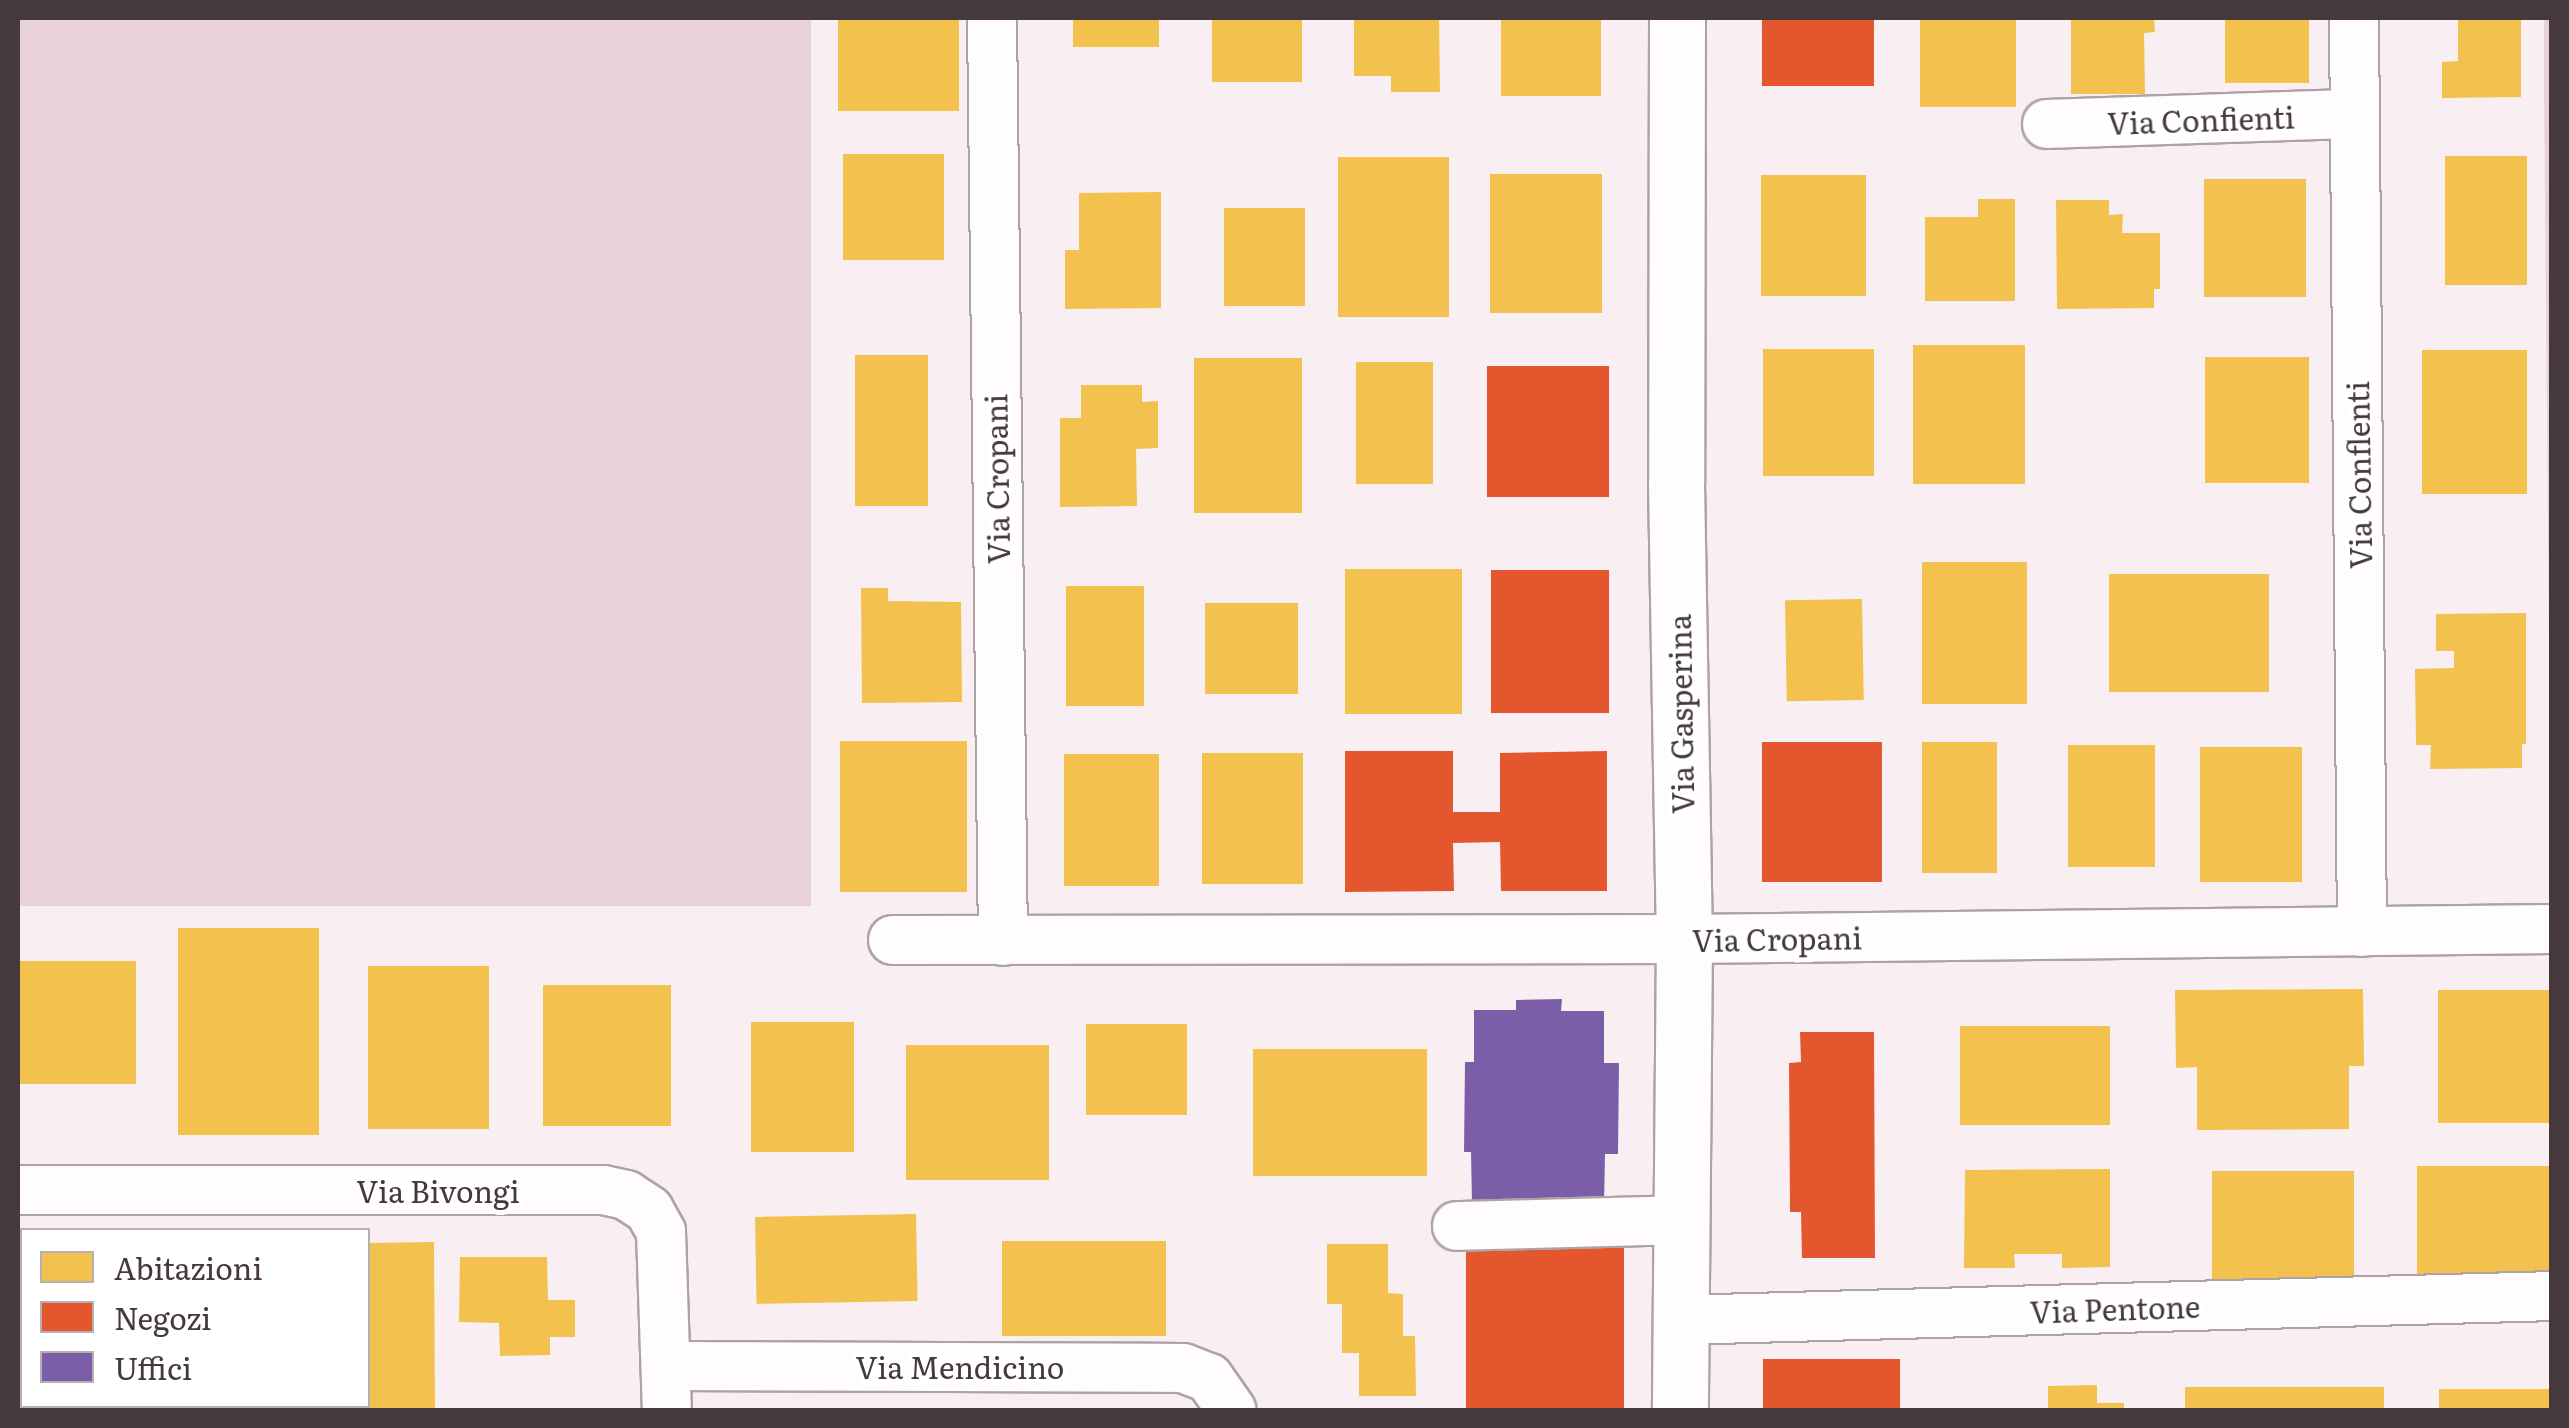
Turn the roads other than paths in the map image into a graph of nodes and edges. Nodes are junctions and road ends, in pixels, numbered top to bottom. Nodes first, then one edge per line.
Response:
1 (992, 18) edge
2 (1677, 18) edge
3 (2354, 18) edge
4 (2355, 114) junction
5 (2047, 124) dead end
6 (2552, 929) edge
7 (2362, 932) junction
8 (1684, 939) junction
9 (893, 940) dead end
10 (1004, 941) junction
11 (18, 1190) edge
12 (1681, 1220) junction
13 (1458, 1226) dead end
14 (2552, 1296) edge
15 (1679, 1320) junction
16 (668, 1388) edge
17 (1231, 1410) edge
18 (1680, 1410) edge

1 - 10 street, Via Cropani
2 - 8 street, Via Gasperina
3 - 4 street, Via Conflenti
4 - 5 street, Via Confienti
4 - 7 street, Via Conflenti
6 - 7 street, Via Cropani
7 - 8 street, Via Cropani
8 - 10 street, Via Cropani
8 - 12 street, Via Gasperina
9 - 10 street, Via Cropani
11 - 16 street, Via Bivongi
12 - 13 street
12 - 15 street, Via Gasperina
14 - 15 street, Via Pentone
15 - 18 street, Via Gasperina
16 - 17 street, Via Mendicino

